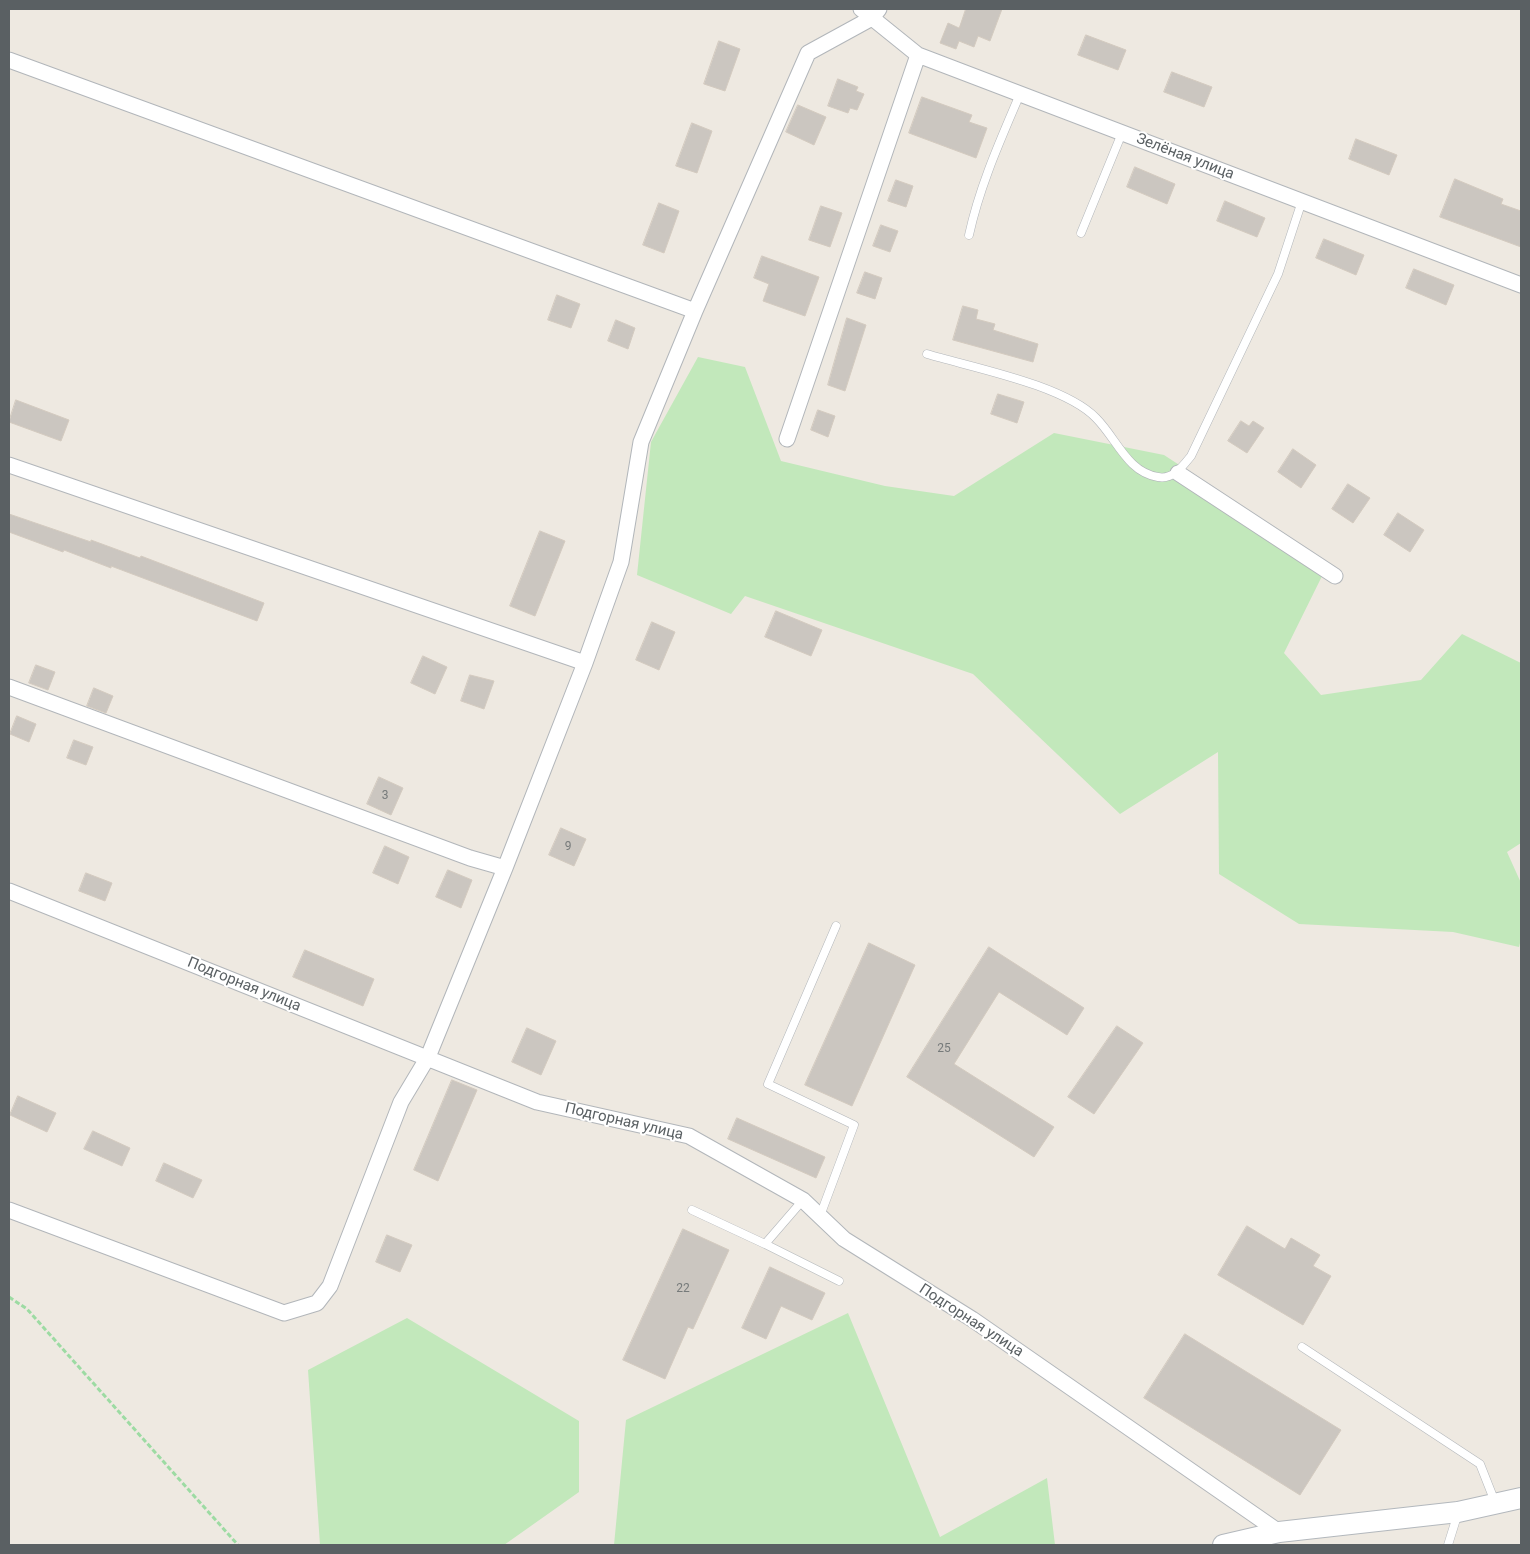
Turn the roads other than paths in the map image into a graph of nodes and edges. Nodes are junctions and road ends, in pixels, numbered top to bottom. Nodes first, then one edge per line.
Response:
1 (871, 12) edge
2 (918, 55) junction
3 (9, 60) edge
4 (1020, 94) junction
5 (1122, 133) junction
6 (1302, 202) junction
7 (1081, 233) dead end
8 (969, 235) dead end
9 (1521, 285) edge
10 (695, 311) junction
11 (927, 354) dead end
12 (787, 439) dead end
13 (9, 465) edge
14 (1178, 473) junction
15 (1335, 576) dead end
16 (585, 663) junction
17 (9, 687) edge
18 (505, 868) junction
19 (9, 892) edge
20 (836, 926) dead end
21 (428, 1057) junction
22 (803, 1200) junction
23 (9, 1210) edge
24 (692, 1210) dead end
25 (820, 1216) junction
26 (765, 1244) junction
27 (839, 1281) dead end
28 (1302, 1347) dead end
29 (1521, 1498) edge
30 (1496, 1504) junction
31 (1458, 1512) junction
32 (1279, 1532) junction
33 (1223, 1545) edge
34 (1448, 1545) edge

1 - 2 street, Зелёная улица
1 - 10 street
2 - 4 street, Зелёная улица
2 - 12 street
3 - 10 street
4 - 5 street, Зелёная улица
4 - 8 lane
5 - 6 street, Зелёная улица
5 - 7 lane
6 - 9 street, Зелёная улица
6 - 14 lane
10 - 16 street
11 - 14 lane
13 - 16 street
14 - 15 street
16 - 18 street
17 - 18 street
18 - 21 street
19 - 21 street, Подгорная улица
20 - 25 lane
21 - 22 street, Подгорная улица
21 - 23 street
22 - 25 street, Подгорная улица
22 - 26 lane
24 - 26 lane
25 - 32 street, Подгорная улица
26 - 27 lane
28 - 30 lane
29 - 30 main road
30 - 31 main road
31 - 32 main road
31 - 34 lane
32 - 33 main road

